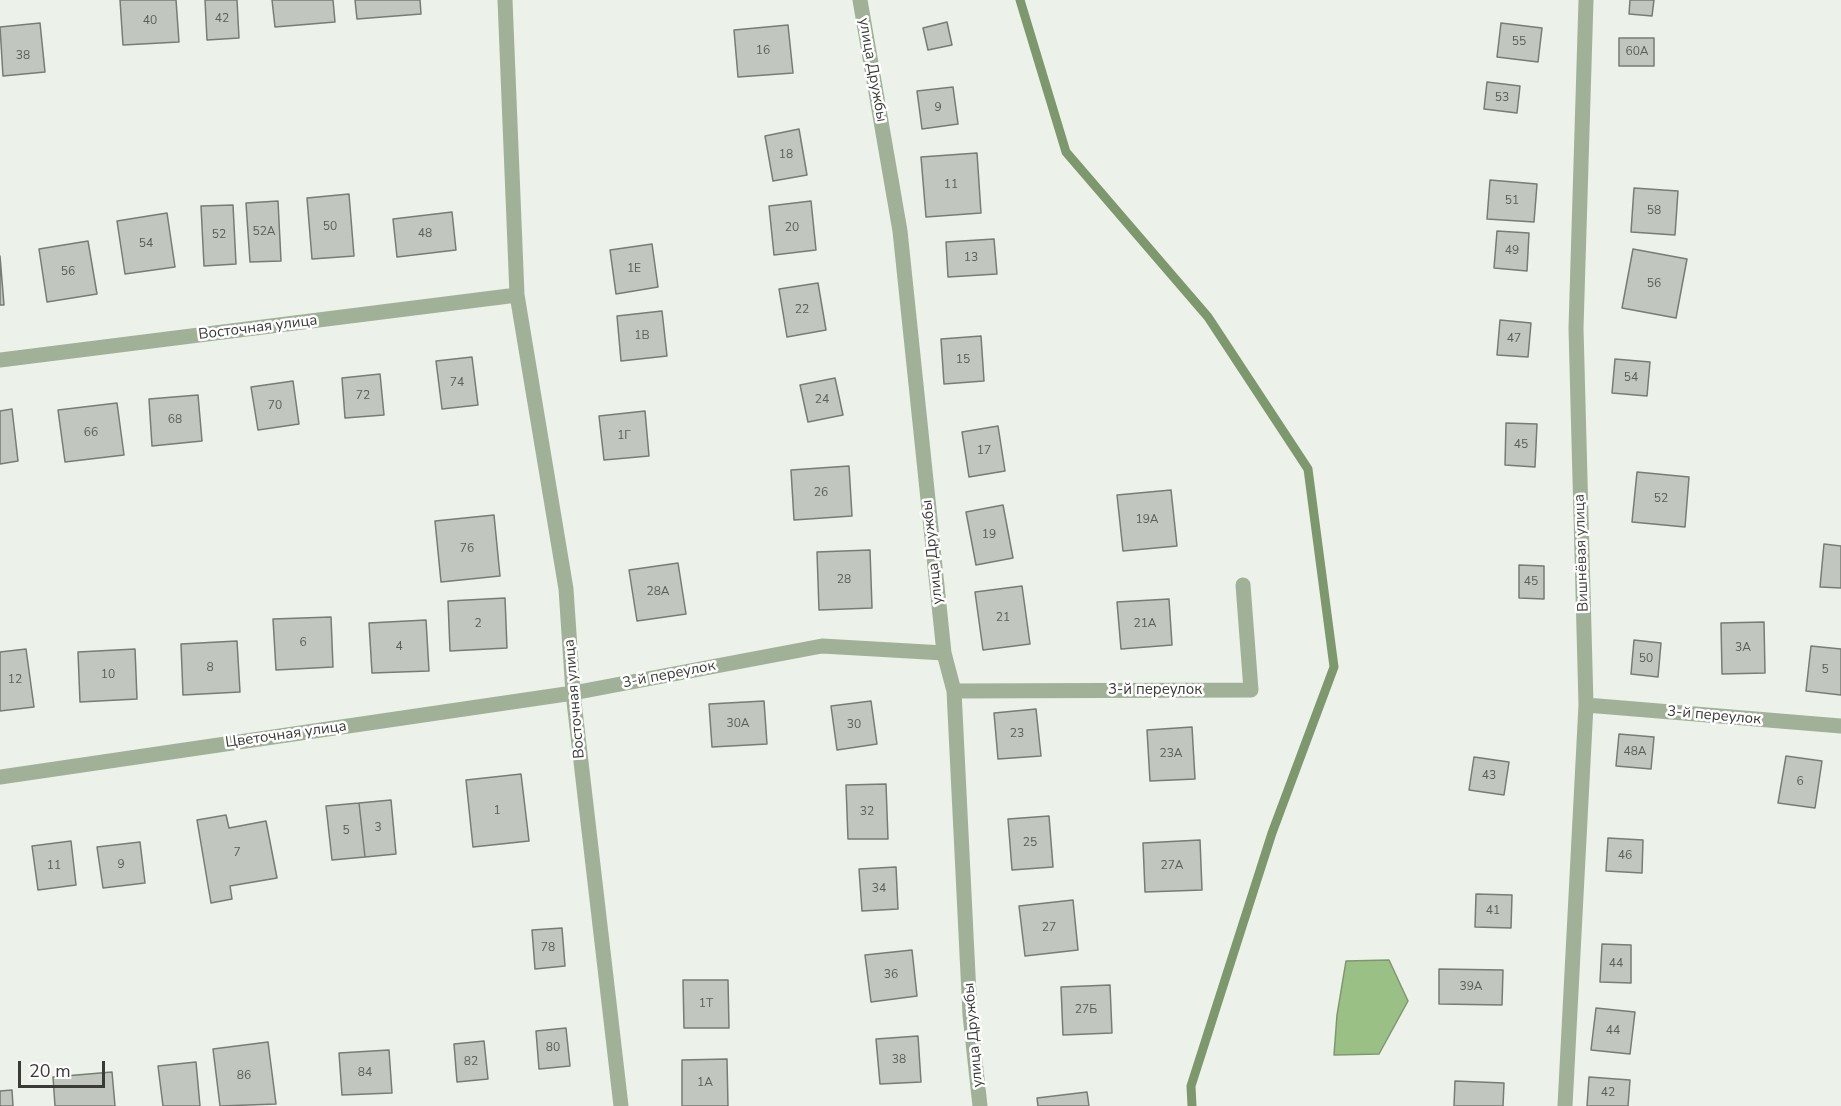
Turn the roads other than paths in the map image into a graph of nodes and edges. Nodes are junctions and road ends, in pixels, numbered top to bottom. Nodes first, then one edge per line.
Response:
1 (505, 0) edge
2 (860, 0) edge
3 (1586, 0) edge
4 (517, 295) junction
5 (0, 360) edge
6 (1243, 585) dead end
7 (944, 653) junction
8 (954, 691) junction
9 (573, 693) junction
10 (1586, 705) junction
11 (1841, 726) edge
12 (0, 777) edge
13 (621, 1106) edge
14 (980, 1106) edge
15 (1565, 1106) edge

1 - 4 street, Восточная улица
2 - 7 street, улица Дружбы
3 - 10 street, Вишнёвая улица
4 - 5 street, Восточная улица
4 - 9 street, Восточная улица
6 - 8 street, 3-й переулок
7 - 8 street, улица Дружбы
7 - 9 street, 3-й переулок
8 - 14 street, улица Дружбы
9 - 12 street, Цветочная улица
9 - 13 street, Восточная улица
10 - 11 street, 3-й переулок
10 - 15 street, Вишнёвая улица

